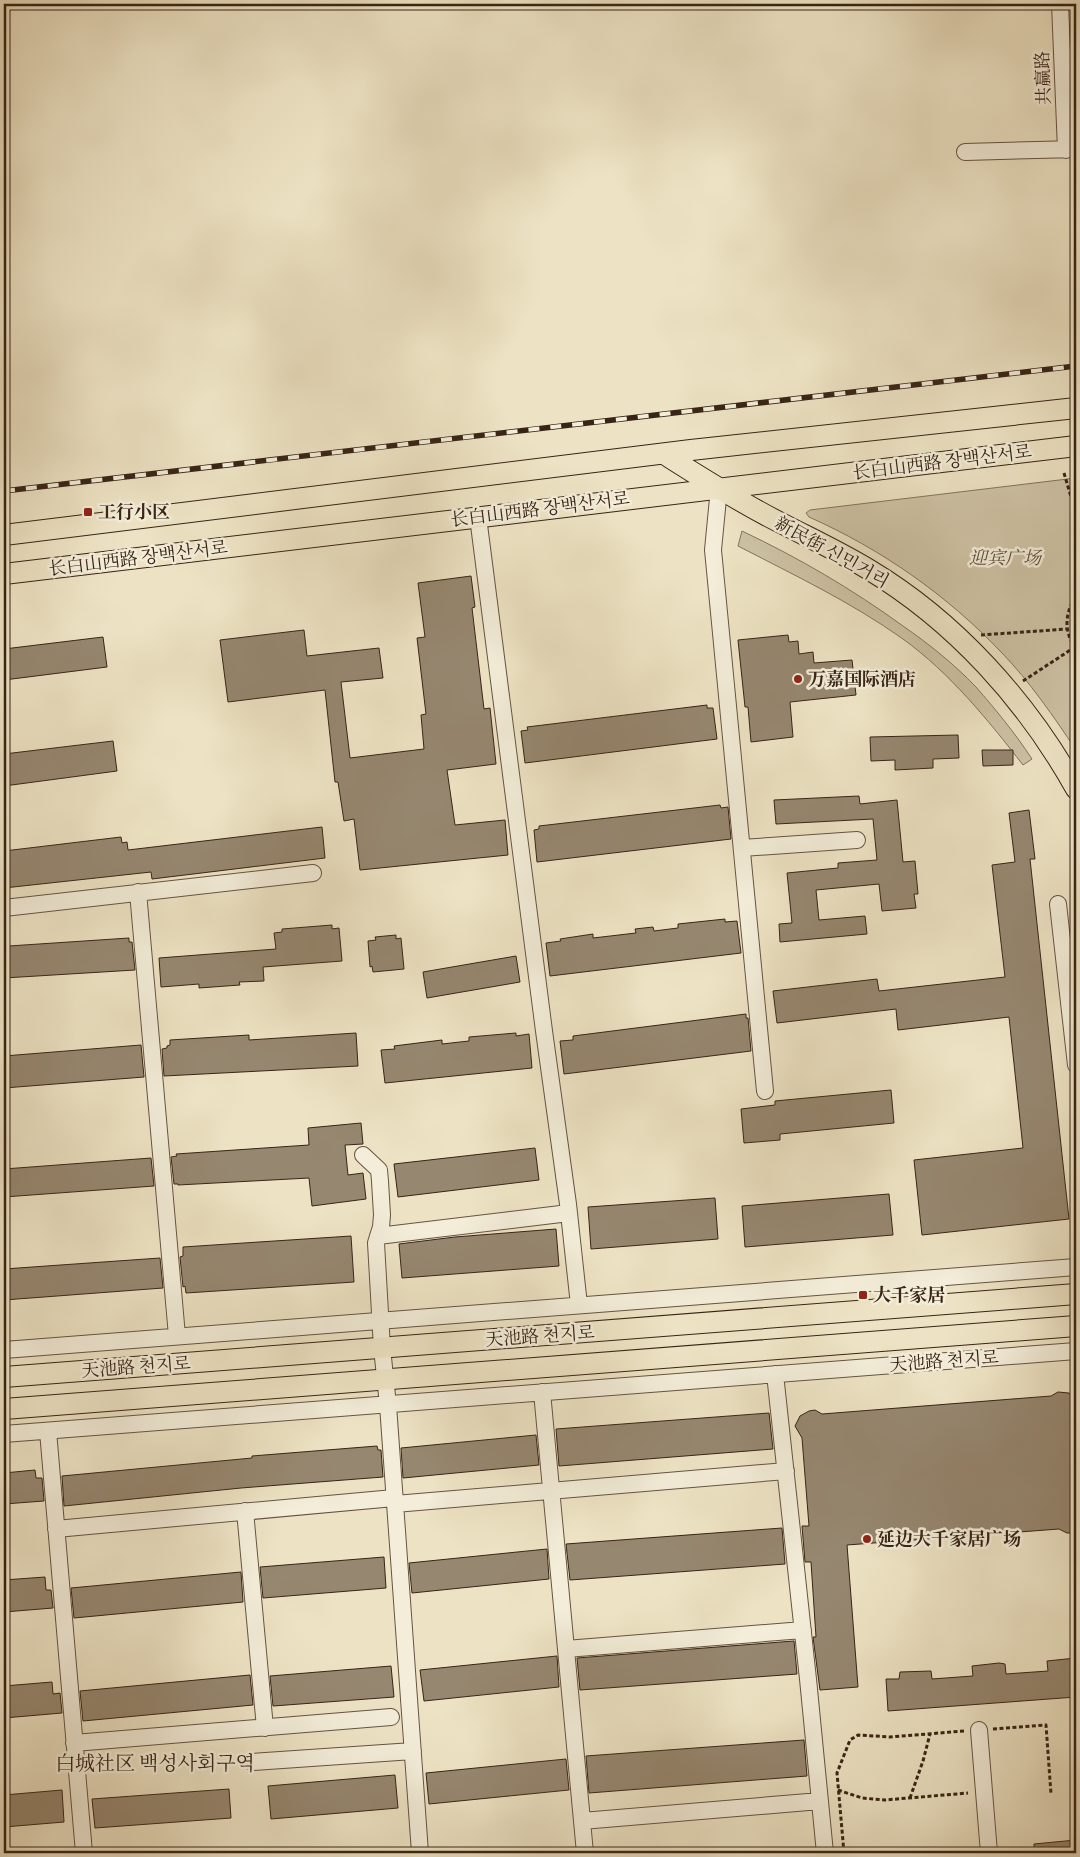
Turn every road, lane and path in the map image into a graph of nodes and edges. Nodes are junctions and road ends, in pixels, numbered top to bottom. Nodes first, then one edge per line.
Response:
1 (1060, 4) edge
2 (1069, 41) edge
3 (1071, 150) edge
4 (965, 152) dead end
5 (1076, 408) edge
6 (1076, 446) edge
7 (664, 454) junction
8 (1064, 473) dead end
9 (719, 488) junction
10 (1076, 514) edge
11 (478, 517) junction
12 (4, 535) edge
13 (4, 574) edge
14 (1076, 597) edge
15 (1067, 629) junction
16 (981, 636) dead end
17 (1076, 648) edge
18 (1023, 681) dead end
19 (1076, 789) edge
20 (857, 840) dead end
21 (742, 848) junction
22 (313, 874) dead end
23 (138, 892) junction
24 (1058, 904) dead end
25 (4, 908) edge
26 (1074, 1029) edge
27 (1076, 1065) edge
28 (765, 1091) dead end
29 (363, 1155) dead end
30 (569, 1213) junction
31 (378, 1236) junction
32 (1076, 1267) edge
33 (1076, 1294) edge
34 (579, 1305) junction
35 (380, 1320) junction
36 (1076, 1326) edge
37 (177, 1336) junction
38 (382, 1348) junction
39 (4, 1350) edge
40 (1076, 1351) edge
41 (775, 1374) junction
42 (4, 1377) edge
43 (385, 1379) junction
44 (542, 1392) junction
45 (388, 1405) junction
46 (4, 1409) edge
47 (48, 1431) junction
48 (4, 1434) edge
49 (786, 1471) junction
50 (552, 1491) junction
51 (395, 1501) junction
52 (245, 1511) junction
53 (56, 1529) junction
54 (803, 1630) junction
55 (566, 1649) junction
56 (390, 1717) dead end
57 (265, 1728) junction
58 (979, 1730) junction
59 (930, 1734) junction
60 (74, 1744) junction
61 (413, 1751) junction
62 (252, 1762) dead end
63 (838, 1790) junction
64 (984, 1792) junction
65 (1052, 1794) dead end
66 (910, 1798) junction
67 (820, 1801) junction
68 (582, 1821) junction
69 (84, 1853) edge
70 (420, 1853) edge
71 (585, 1853) edge
72 (825, 1853) edge
73 (844, 1853) edge
74 (989, 1853) edge

1 - 2 street, 共赢路
2 - 3 street, 共赢路
3 - 4 street
5 - 7 main road
6 - 9 main road, 长白山西路 장백산서로
7 - 9 main road, 新民街 신민거리
7 - 12 main road
8 - 10 path
9 - 11 main road, 长白山西路 장백산서로
9 - 19 main road, 新民街 신민거리
9 - 21 street
11 - 13 main road, 长白山西路 장백산서로
11 - 30 street
14 - 15 path
15 - 16 path
15 - 17 path
17 - 18 path
20 - 21 street
21 - 28 street
22 - 23 street
23 - 25 street
23 - 37 street
24 - 26 street
26 - 27 street
29 - 31 street
30 - 31 street
30 - 34 street
31 - 35 street
32 - 34 street, 天池路 천지로
33 - 38 main road, 天池路 천지로
34 - 35 street, 天池路 천지로
35 - 37 street, 天池路 천지로
35 - 38 street
36 - 43 main road, 天池路 천지로
37 - 39 street, 天池路 천지로
38 - 42 main road, 天池路 천지로
38 - 43 street
40 - 41 street, 天池路 천지로
41 - 44 street, 天池路 천지로
41 - 49 street
43 - 45 street
43 - 46 main road, 天池路 천지로
44 - 45 street, 天池路 천지로
44 - 50 street
45 - 47 street, 天池路 천지로
45 - 51 street
47 - 48 street, 天池路 천지로
47 - 53 street
49 - 50 street
49 - 54 street
50 - 51 street
50 - 55 street
51 - 52 street
51 - 61 street
52 - 53 street
52 - 57 street
53 - 60 street
54 - 55 street
54 - 67 street
55 - 68 street
56 - 57 street
57 - 60 street
58 - 59 path
58 - 64 street
58 - 65 path
59 - 63 path
59 - 66 path
60 - 69 street
61 - 62 street
61 - 70 street
63 - 66 path
63 - 73 path
64 - 66 path
64 - 74 street
67 - 68 street
67 - 72 street
68 - 71 street

